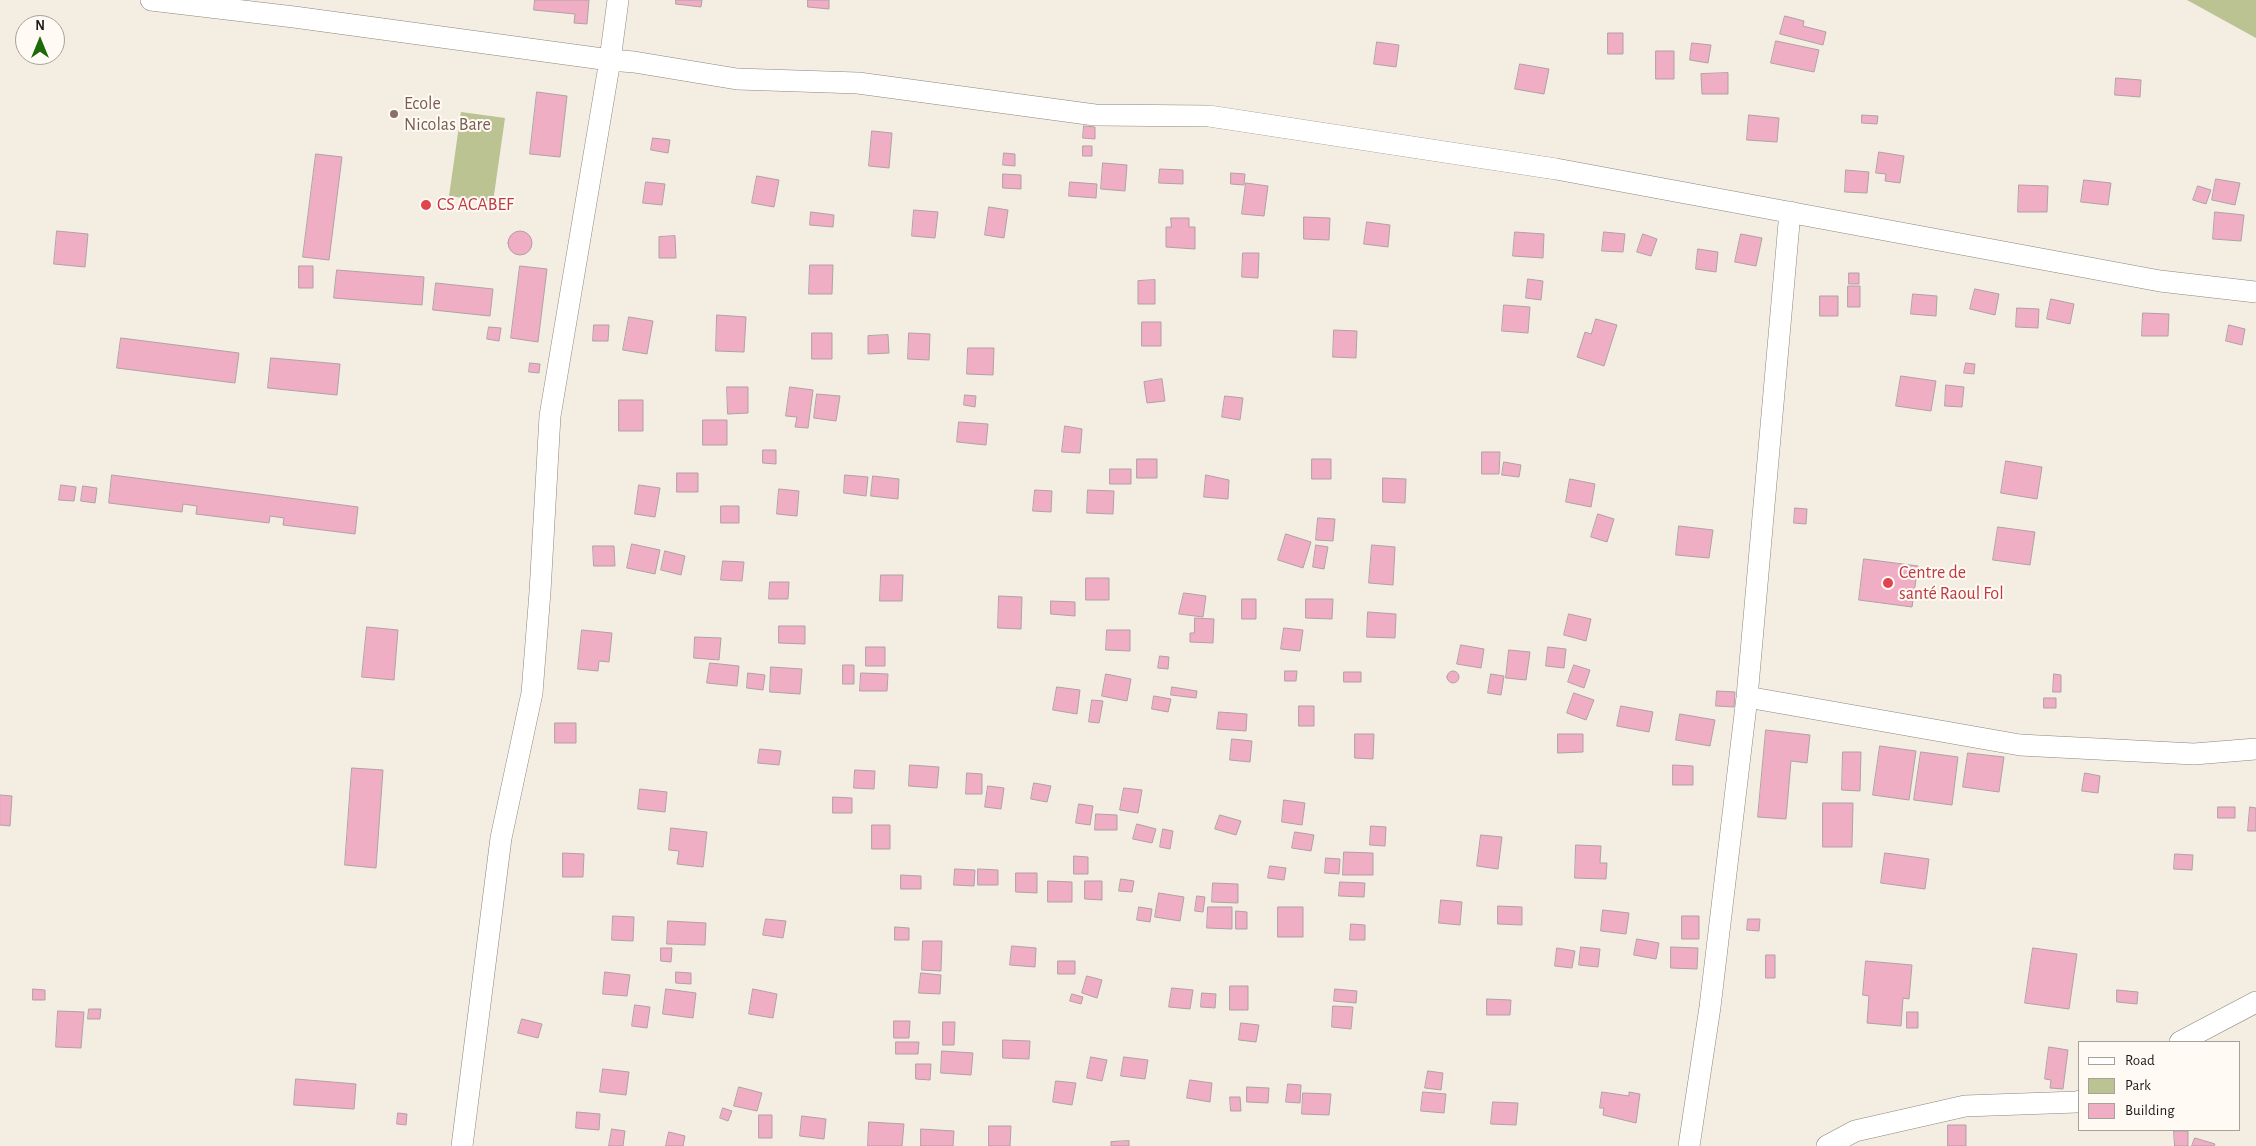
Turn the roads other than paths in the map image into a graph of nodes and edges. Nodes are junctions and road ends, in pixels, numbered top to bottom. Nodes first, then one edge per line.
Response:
1 (151, 0) edge
2 (618, 0) edge
3 (610, 60) junction
4 (1790, 212) junction
5 (2256, 292) edge
6 (1747, 697) junction
7 (2256, 749) edge
8 (2256, 1002) edge
9 (2182, 1041) edge
10 (2078, 1102) edge
11 (462, 1146) edge
12 (1689, 1146) edge
13 (1827, 1146) edge

1 - 3 street
2 - 3 street
3 - 4 street
3 - 11 street
4 - 5 street
4 - 6 street
6 - 7 street
6 - 12 street
8 - 9 street
10 - 13 street

